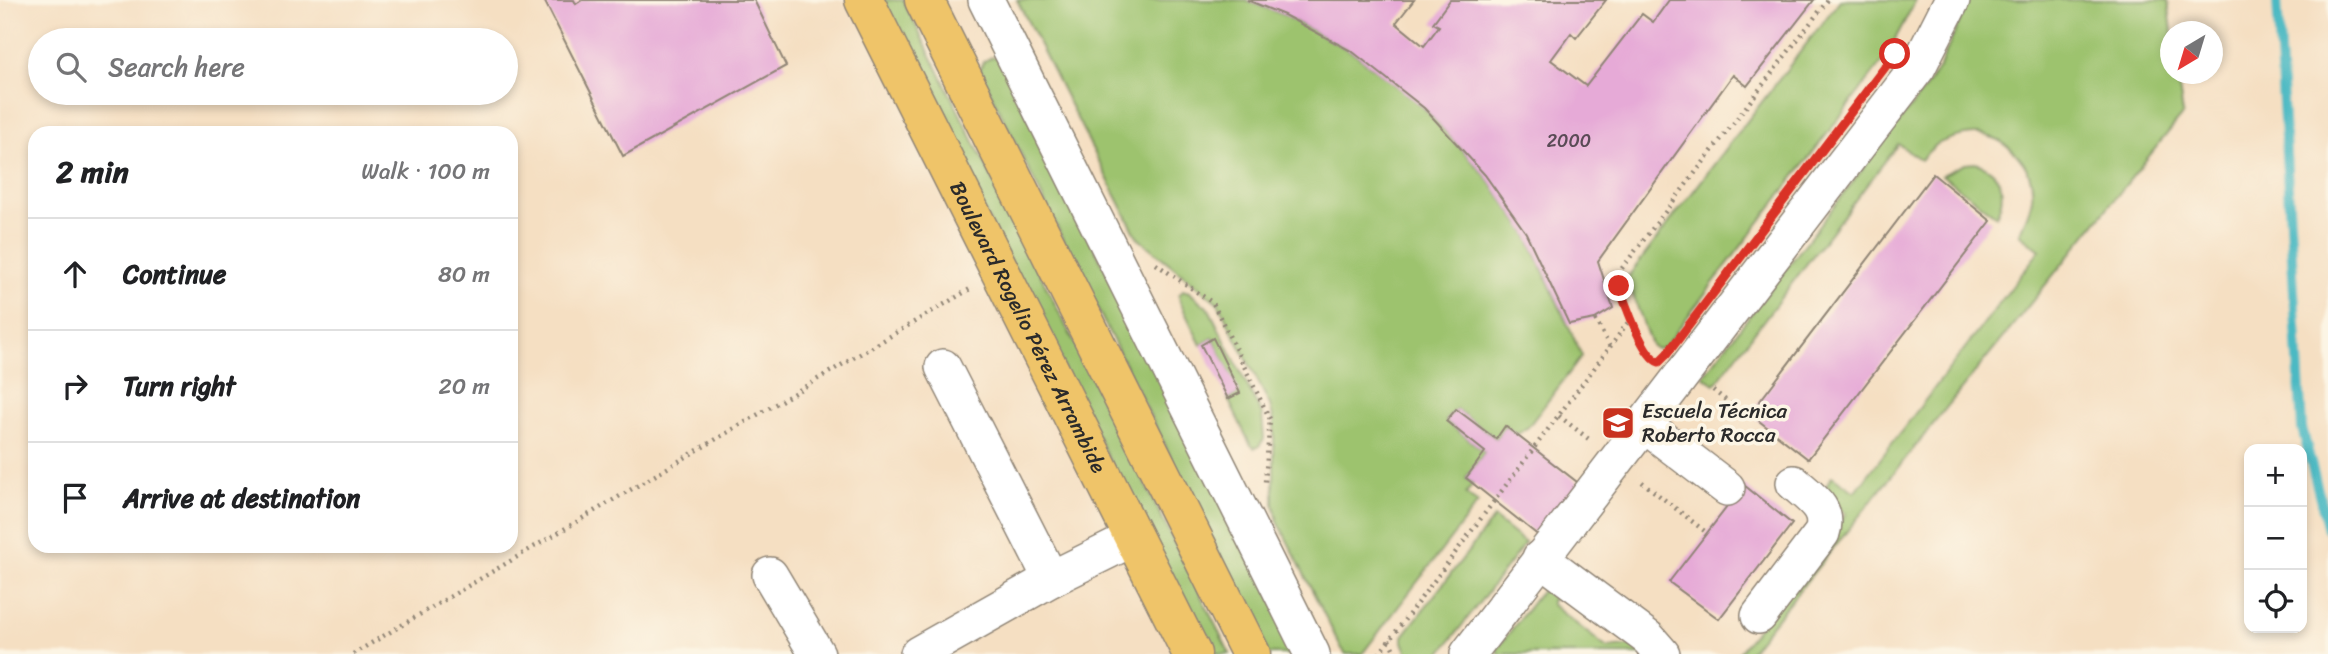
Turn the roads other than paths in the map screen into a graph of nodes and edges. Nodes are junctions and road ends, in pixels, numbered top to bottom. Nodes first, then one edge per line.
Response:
1 (864, 0) edge
2 (924, 0) edge
3 (986, 0) edge
4 (1952, 0) edge
5 (943, 367) dead end
6 (1643, 424) junction
7 (1794, 483) dead end
8 (1727, 488) dead end
9 (1134, 538) junction
10 (1540, 558) junction
11 (770, 575) dead end
12 (1051, 579) junction
13 (1759, 616) dead end
14 (817, 654) edge
15 (918, 654) edge
16 (1192, 654) edge
17 (1251, 654) edge
18 (1312, 654) edge
19 (1468, 654) edge
20 (1662, 654) edge

1 - 9 main road, Boulevard Rogelio Pérez Arrambide
2 - 17 main road
3 - 18 lane
4 - 6 lane
5 - 12 lane
6 - 8 lane
6 - 10 lane
7 - 13 lane
9 - 12 lane
9 - 16 main road, Boulevard Rogelio Pérez Arrambide
10 - 19 lane
10 - 20 lane
11 - 14 lane
12 - 15 lane

